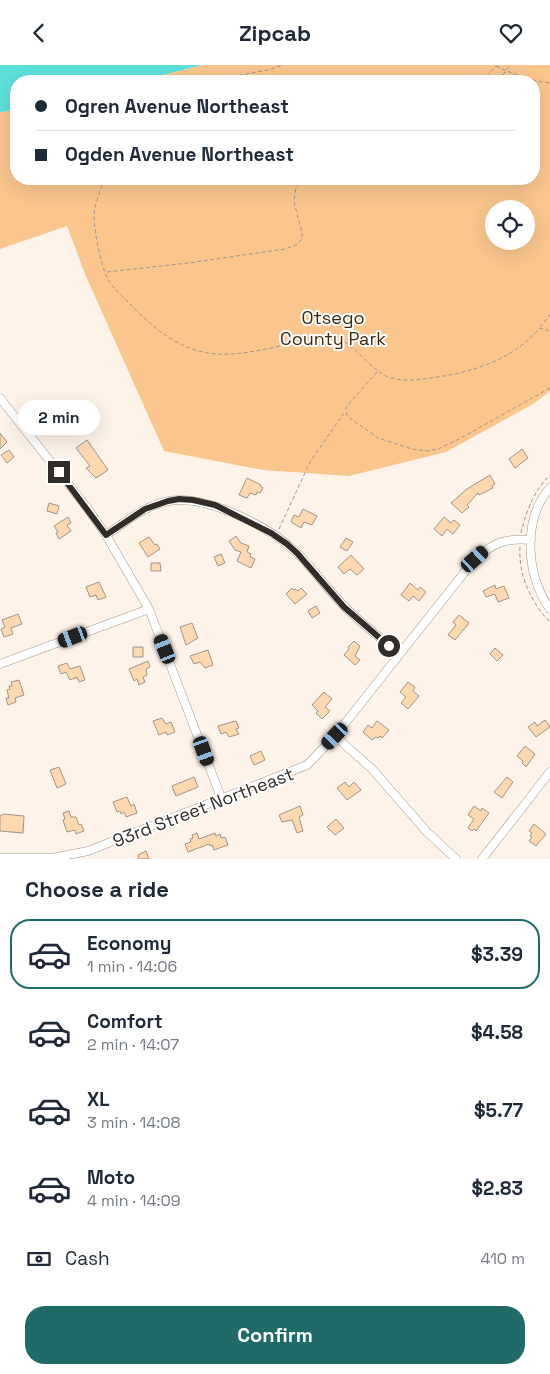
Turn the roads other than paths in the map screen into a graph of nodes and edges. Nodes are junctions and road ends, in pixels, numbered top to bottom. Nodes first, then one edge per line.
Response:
1 (0, 398) edge
2 (550, 488) edge
3 (106, 535) junction
4 (531, 541) junction
5 (149, 609) junction
6 (550, 609) edge
7 (400, 655) junction
8 (0, 664) edge
9 (335, 736) junction
10 (550, 772) edge
11 (222, 800) junction
12 (0, 858) edge
13 (456, 859) edge
14 (482, 859) edge

1 - 3 street
2 - 4 street
3 - 5 street
3 - 7 street
4 - 6 street
4 - 7 street, 93rd Street Northeast
5 - 8 street
5 - 11 street
7 - 9 street, 93rd Street Northeast
9 - 11 street, 93rd Street Northeast
9 - 13 street
10 - 14 street
11 - 12 street, 93rd Street Northeast

